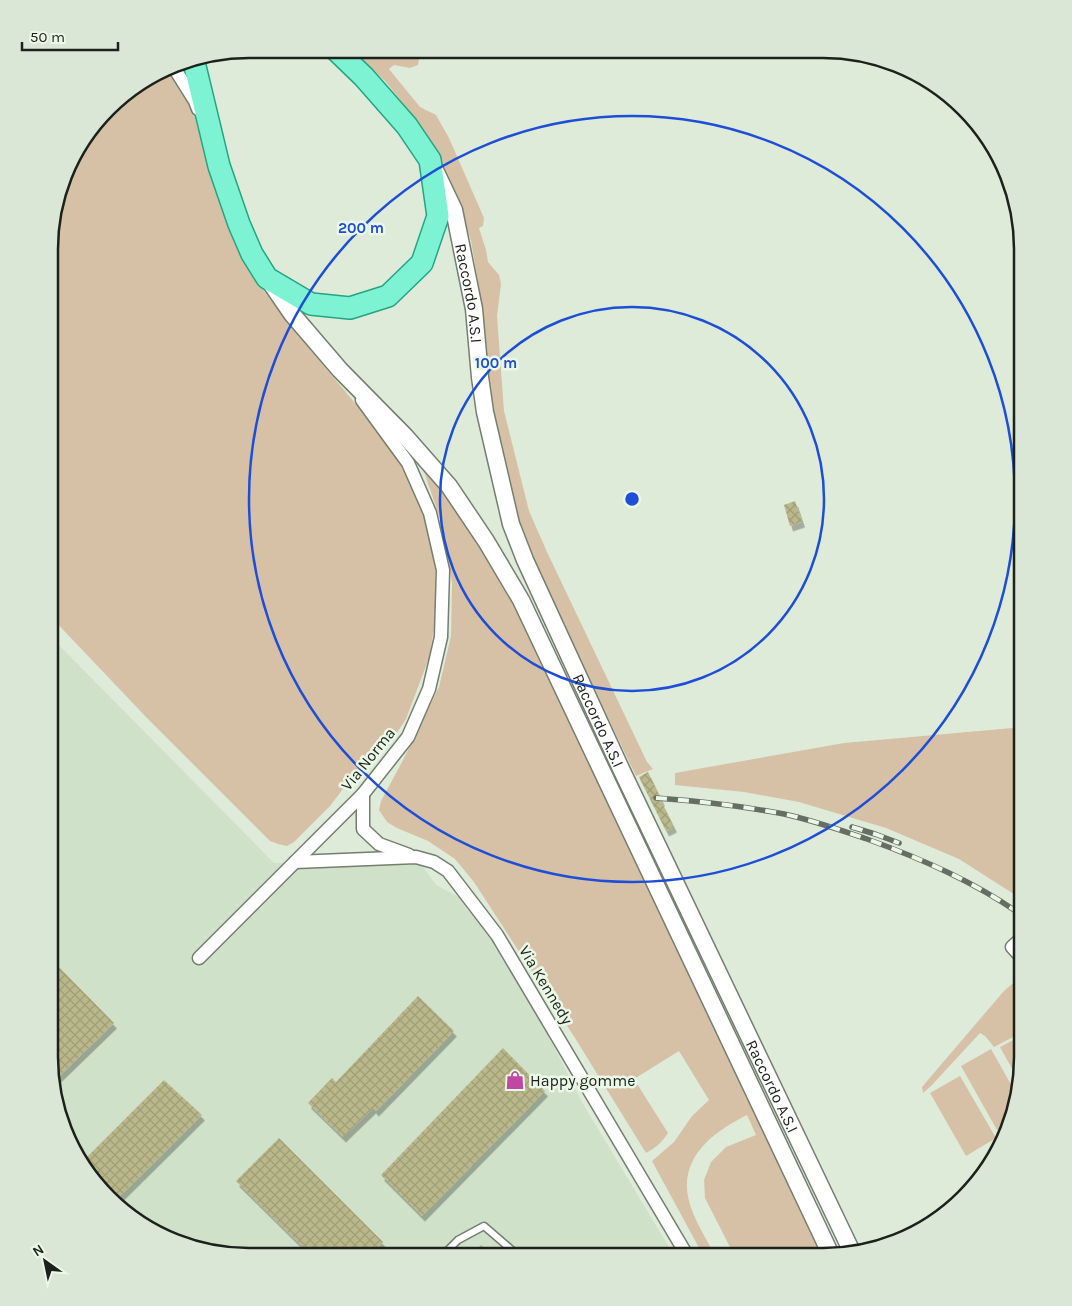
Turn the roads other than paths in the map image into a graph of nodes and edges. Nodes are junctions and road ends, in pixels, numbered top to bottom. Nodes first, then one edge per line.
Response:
1 (344, 58) edge
2 (196, 65) edge
3 (177, 72) edge
4 (430, 160) junction
5 (219, 166) junction
6 (267, 278) junction
7 (340, 370) junction
8 (364, 794) junction
9 (416, 857) junction
10 (294, 862) junction
11 (199, 958) dead end
12 (849, 1247) edge
13 (450, 1248) edge
14 (510, 1248) edge
15 (683, 1248) edge
16 (828, 1248) edge

1 - 4 main road
2 - 5 main road
3 - 5 street
4 - 6 main road
4 - 12 street, Raccordo A.S.I
5 - 6 main road
6 - 7 street, Raccordo A.S.I
7 - 8 street, Via Norma
7 - 16 street, Raccordo A.S.I
8 - 9 street
8 - 10 street, Via Norma
9 - 10 street, Via Kennedy
9 - 15 street, Via Kennedy
10 - 11 street, Via Norma
13 - 14 lane

